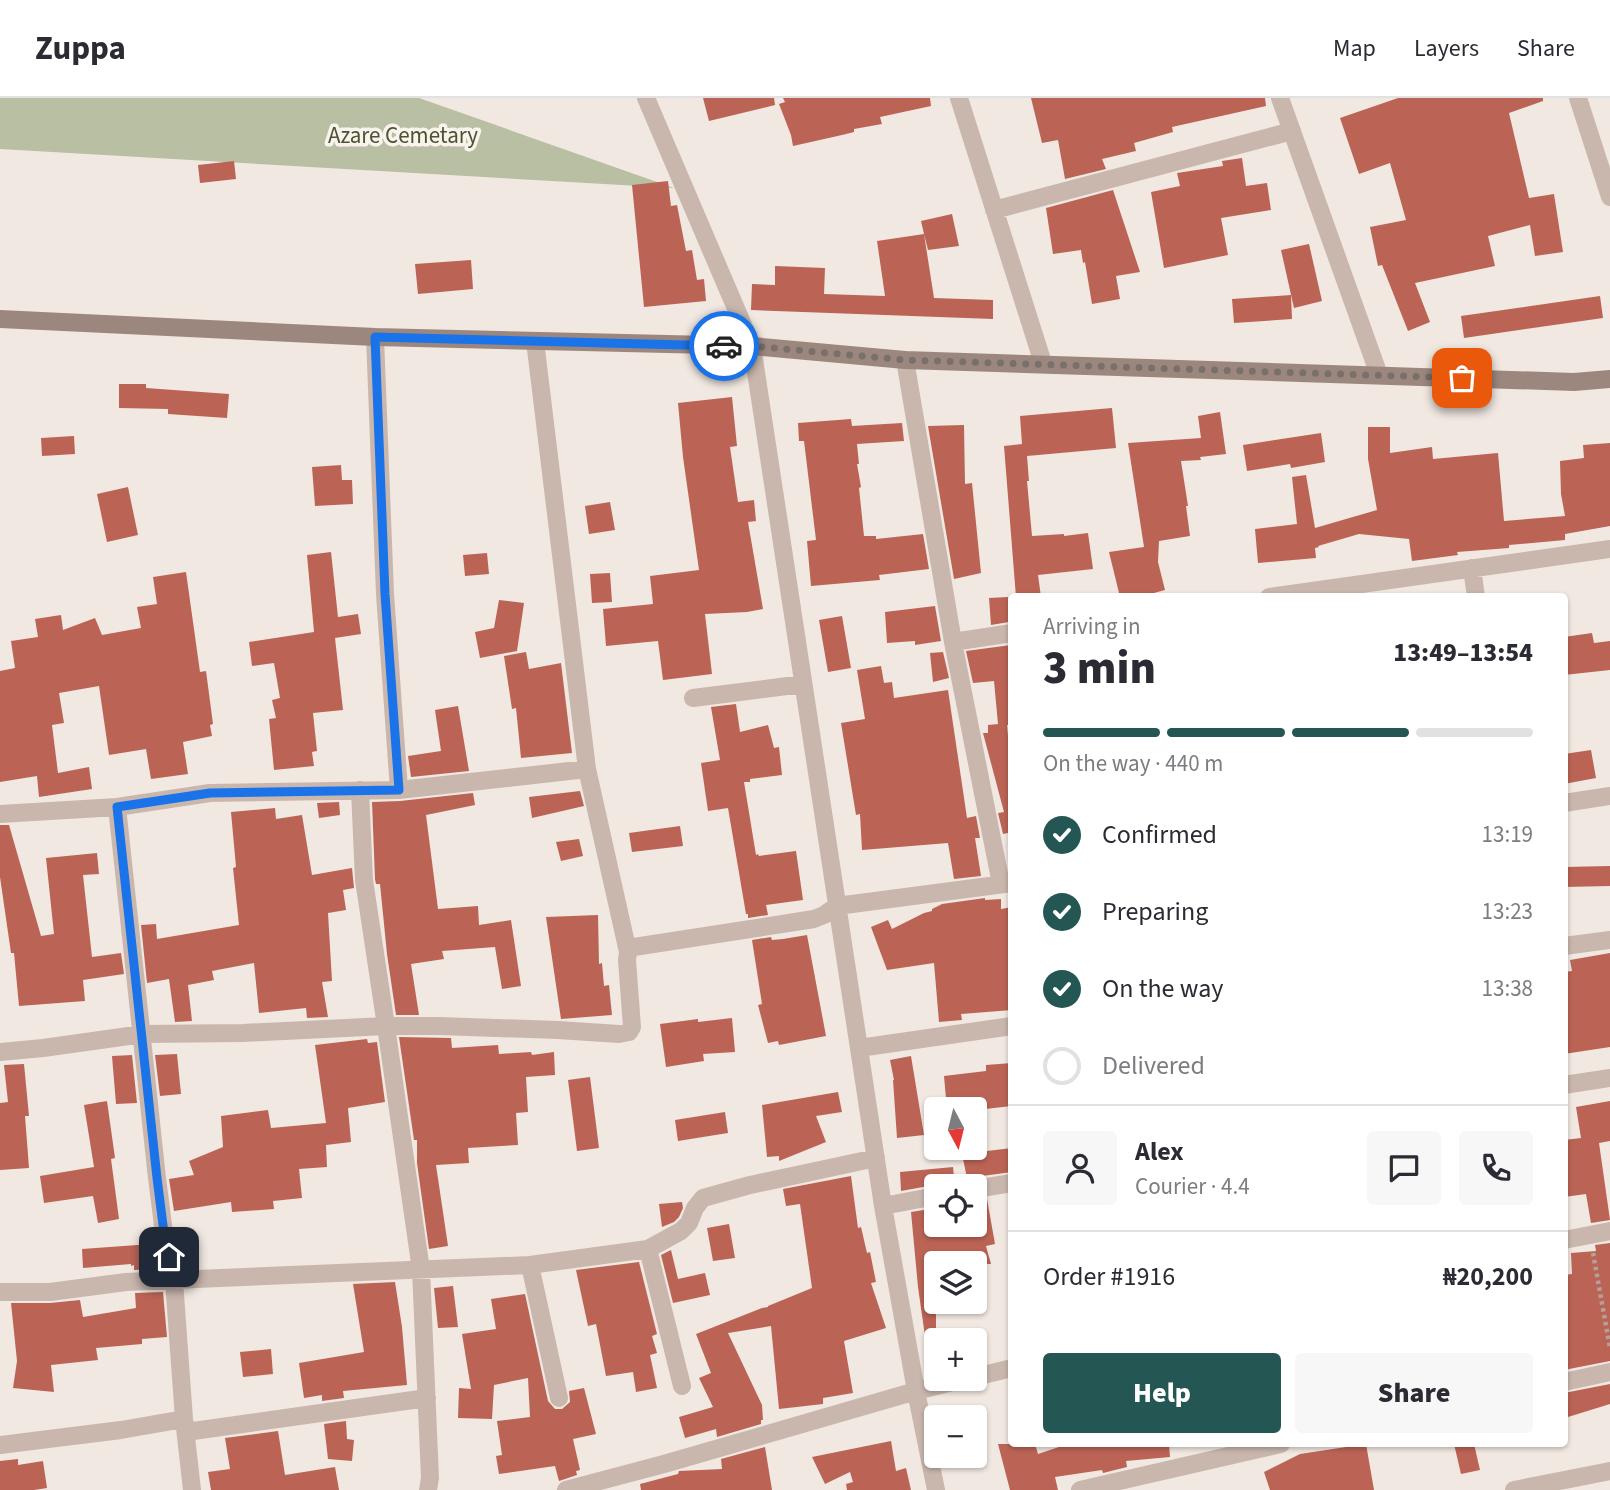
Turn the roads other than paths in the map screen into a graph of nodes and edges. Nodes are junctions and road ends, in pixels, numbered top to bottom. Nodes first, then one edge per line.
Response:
1 (646, 98) edge
2 (960, 98) edge
3 (1280, 98) edge
4 (1578, 98) edge
5 (1292, 131) junction
6 (1610, 197) edge
7 (994, 210) junction
8 (0, 319) edge
9 (375, 337) junction
10 (535, 341) junction
11 (752, 346) junction
12 (905, 360) junction
13 (1043, 363) junction
14 (1379, 375) junction
15 (1610, 379) edge
16 (1610, 549) edge
17 (1472, 568) junction
18 (1297, 593) edge
19 (1475, 593) edge
20 (1008, 635) edge
21 (953, 642) junction
22 (803, 684) junction
23 (693, 698) dead end
24 (587, 769) junction
25 (360, 790) junction
26 (399, 790) junction
27 (1610, 796) edge
28 (1568, 802) edge
29 (117, 807) junction
30 (0, 814) edge
31 (1006, 883) edge
32 (837, 906) junction
33 (1610, 940) edge
34 (1568, 945) edge
35 (628, 952) junction
36 (386, 1026) junction
37 (1008, 1027) edge
38 (143, 1034) junction
39 (859, 1048) junction
40 (0, 1052) edge
41 (1610, 1078) edge
42 (1568, 1084) edge
43 (876, 1158) junction
44 (1008, 1184) edge
45 (987, 1187) edge
46 (924, 1198) edge
47 (883, 1206) junction
48 (1610, 1231) edge
49 (1568, 1239) edge
50 (649, 1249) junction
51 (530, 1265) junction
52 (421, 1270) junction
53 (174, 1281) junction
54 (0, 1292) edge
55 (1008, 1369) edge
56 (1610, 1372) edge
57 (987, 1374) edge
58 (1568, 1381) edge
59 (682, 1387) dead end
60 (924, 1389) edge
61 (916, 1391) junction
62 (427, 1398) junction
63 (559, 1398) dead end
64 (185, 1426) junction
65 (0, 1445) edge
66 (1268, 1447) edge
67 (1610, 1471) edge
68 (192, 1490) edge
69 (428, 1490) edge
70 (566, 1490) edge
71 (936, 1490) edge
72 (1080, 1490) edge
73 (1514, 1490) edge

1 - 11 street
2 - 7 street
3 - 5 street
4 - 6 street
5 - 7 street
5 - 14 street
7 - 13 street
8 - 9 street
9 - 10 street
9 - 26 street
10 - 11 street
10 - 24 street
11 - 12 street
11 - 22 street
12 - 13 street
12 - 21 street
13 - 14 street
14 - 15 street
16 - 17 street
17 - 18 street
17 - 19 street
20 - 21 street
21 - 31 street
22 - 23 street
22 - 32 street
24 - 26 street
24 - 35 street
25 - 26 street
25 - 29 street
25 - 36 street
27 - 28 street
29 - 30 street
29 - 38 street
31 - 32 street
32 - 35 street
32 - 39 street
33 - 34 street
35 - 36 street
36 - 38 street
36 - 52 street
37 - 39 street
38 - 40 street
38 - 53 street
39 - 43 street
41 - 42 street
43 - 47 street
43 - 50 street
44 - 45 street
46 - 47 street
47 - 61 street
48 - 49 street
50 - 51 street
50 - 59 street
51 - 52 street
51 - 63 street
52 - 53 street
52 - 62 street
53 - 54 street
53 - 64 street
55 - 57 street
56 - 58 street
60 - 61 street
61 - 70 street
61 - 71 street
62 - 64 street
62 - 69 street
64 - 65 street
64 - 68 street
66 - 72 street
67 - 73 street

